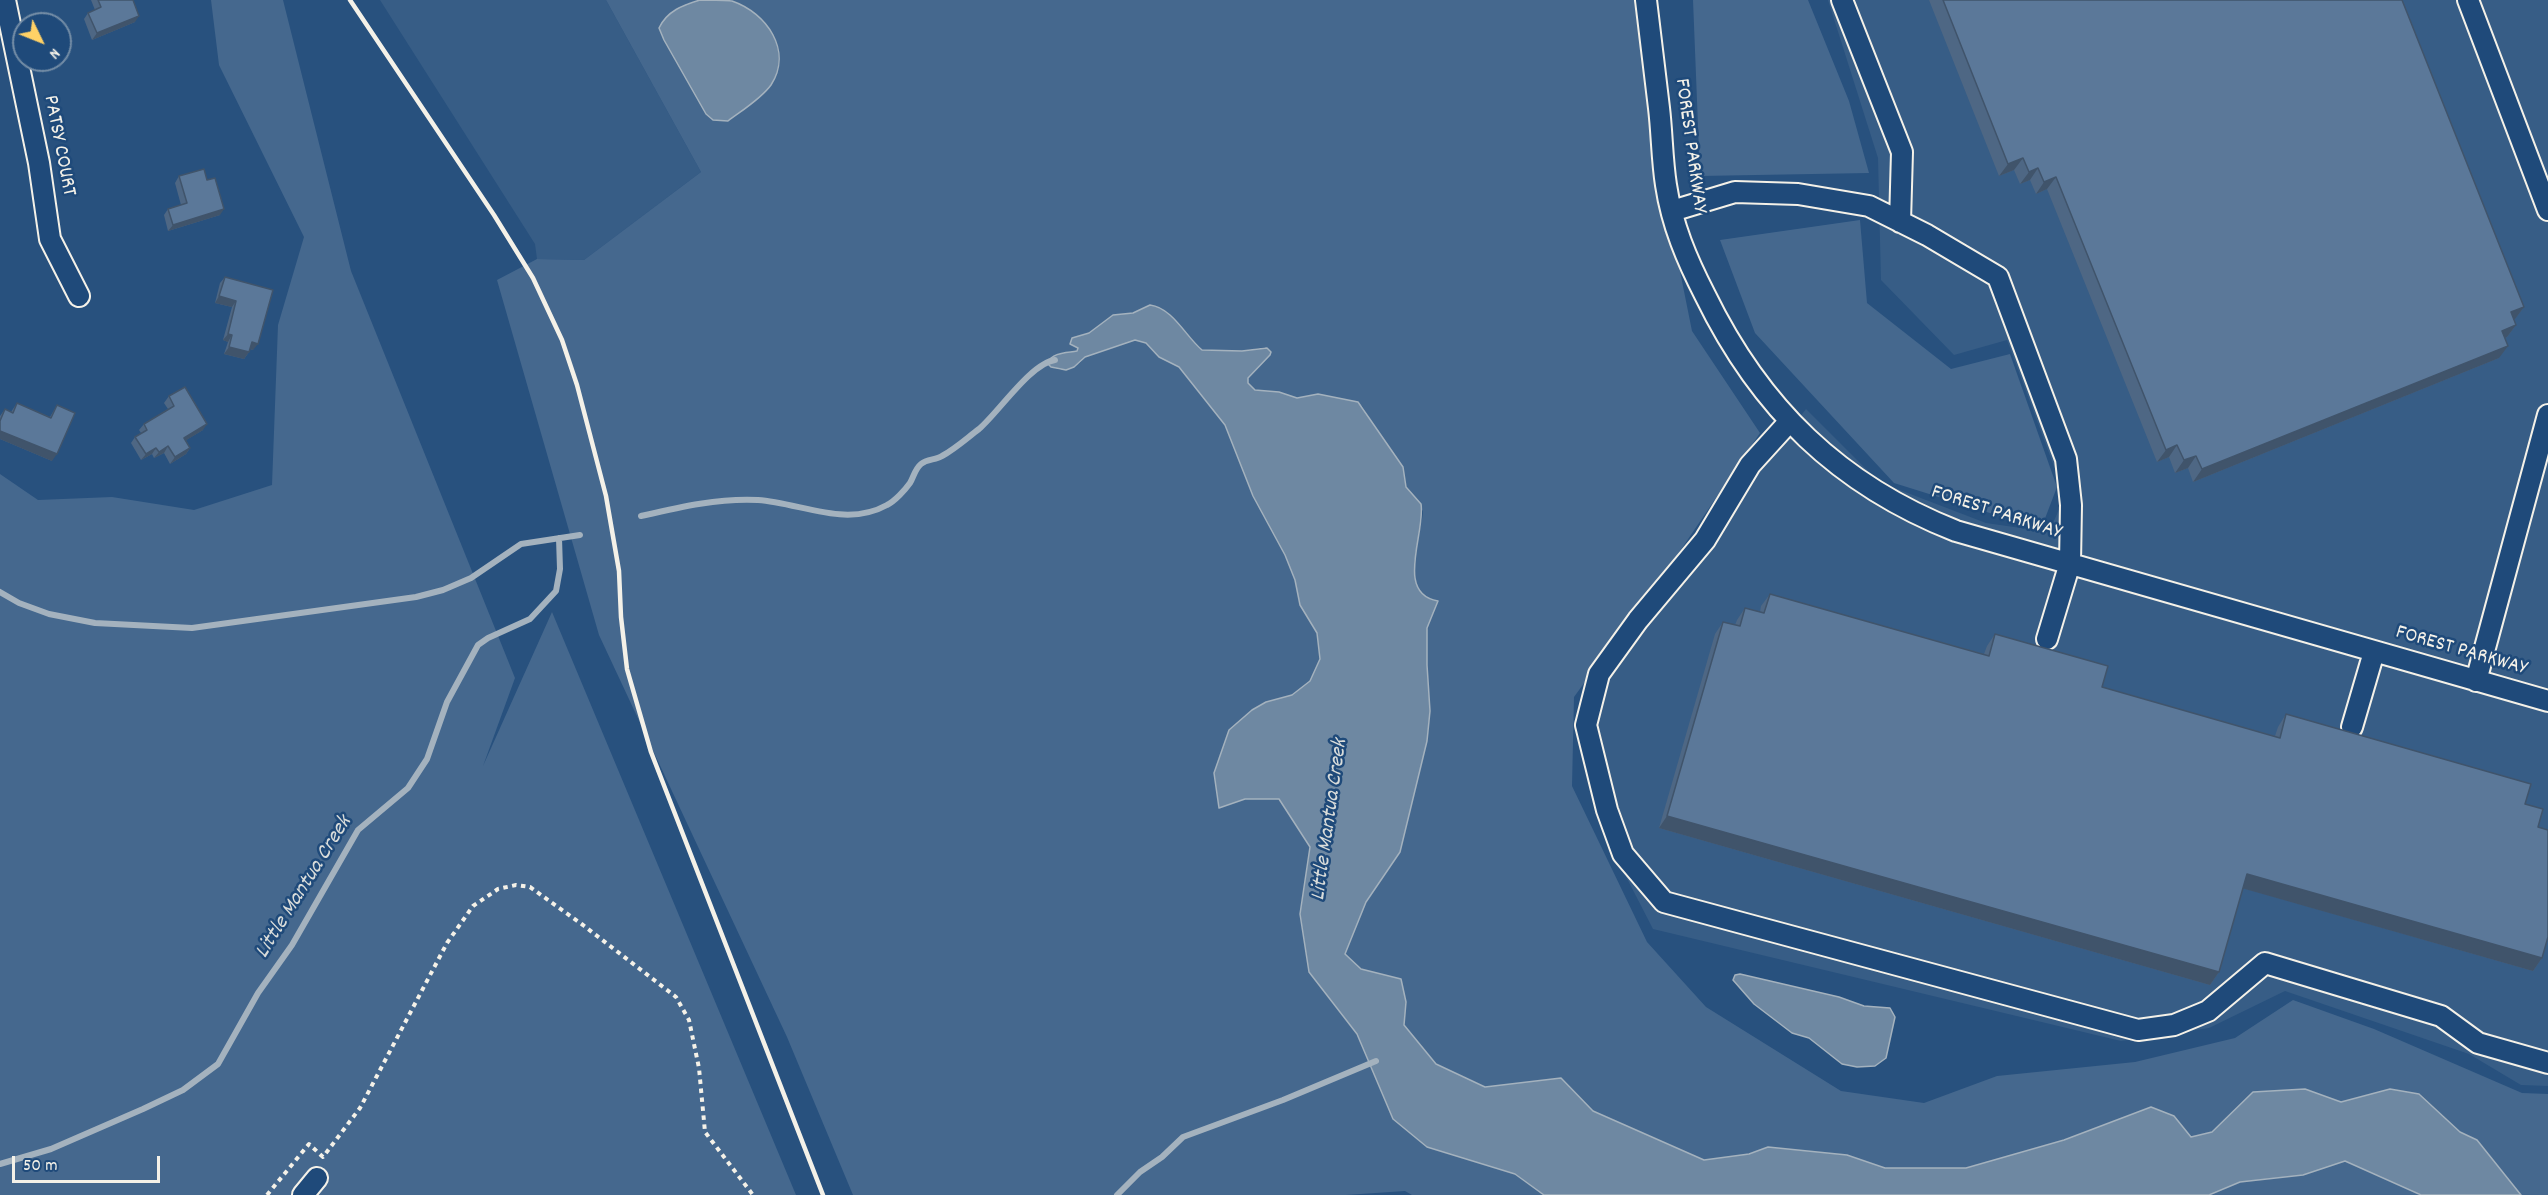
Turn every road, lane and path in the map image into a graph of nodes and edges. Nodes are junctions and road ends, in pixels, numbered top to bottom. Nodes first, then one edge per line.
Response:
1 (4, 0) edge
2 (1646, 0) edge
3 (1842, 0) edge
4 (2468, 0) edge
5 (2548, 210) edge
6 (1672, 211) junction
7 (1900, 222) junction
8 (79, 296) dead end
9 (2548, 415) edge
10 (1789, 422) junction
11 (2070, 563) junction
12 (2047, 639) dead end
13 (2374, 652) junction
14 (2476, 681) junction
15 (2548, 700) edge
16 (2352, 727) dead end
17 (2548, 1063) edge
18 (317, 1178) dead end
19 (267, 1195) edge
20 (303, 1195) edge
21 (753, 1195) edge

1 - 8 street, PATSY COURT
2 - 6 street, FOREST PARKWAY
3 - 7 street
4 - 5 street
6 - 7 street
6 - 10 street, FOREST PARKWAY
7 - 11 street
9 - 14 street
10 - 11 street, FOREST PARKWAY
10 - 17 street
11 - 12 street
11 - 13 street, FOREST PARKWAY
13 - 14 street, FOREST PARKWAY
13 - 16 street
14 - 15 street, FOREST PARKWAY
18 - 20 street
19 - 21 path

